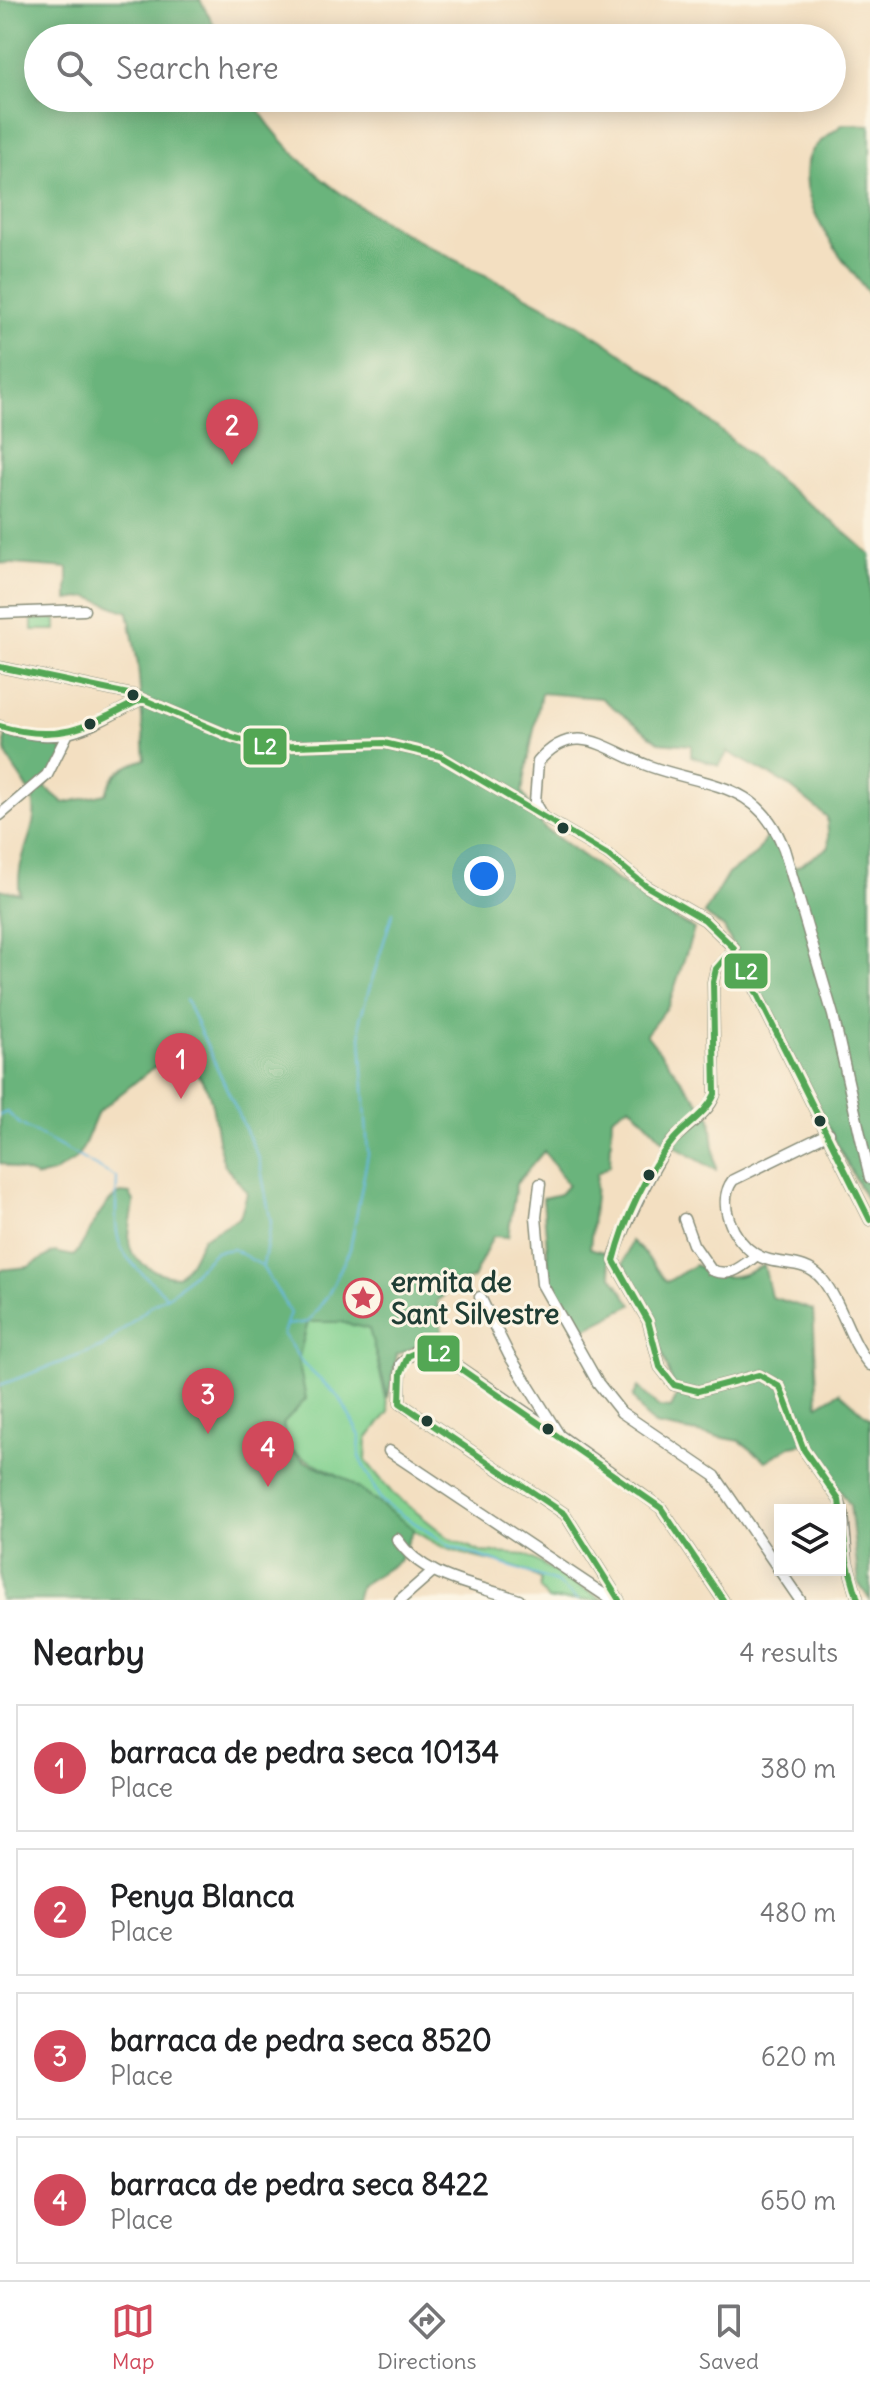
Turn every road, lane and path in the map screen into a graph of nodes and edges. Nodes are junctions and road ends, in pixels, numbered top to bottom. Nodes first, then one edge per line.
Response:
1 (84, 610) dead end
2 (0, 613) edge
3 (0, 667) edge
4 (142, 699) junction
5 (0, 726) edge
6 (67, 735) junction
7 (0, 815) edge
8 (543, 816) junction
9 (730, 952) junction
10 (829, 1133) junction
11 (870, 1178) edge
12 (540, 1184) dead end
13 (684, 1219) dead end
14 (870, 1220) edge
15 (757, 1255) junction
16 (480, 1297) dead end
17 (870, 1365) edge
18 (559, 1435) junction
19 (389, 1451) dead end
20 (397, 1539) dead end
21 (433, 1571) junction
22 (611, 1587) junction
23 (598, 1590) junction
24 (400, 1600) edge
25 (519, 1600) edge
26 (612, 1600) edge
27 (619, 1600) edge
28 (723, 1600) edge
29 (800, 1600) edge
30 (858, 1600) edge

1 - 2 street
3 - 4 street
4 - 6 street
4 - 8 street
5 - 6 street
6 - 7 street
8 - 9 street
8 - 11 street
9 - 10 street
9 - 30 street
10 - 14 street
10 - 15 street
12 - 29 street
13 - 15 street
15 - 17 street
16 - 18 street
18 - 22 street
18 - 28 street
19 - 23 street
20 - 21 street
21 - 24 street
21 - 25 street
22 - 23 street
22 - 27 street
23 - 26 street

